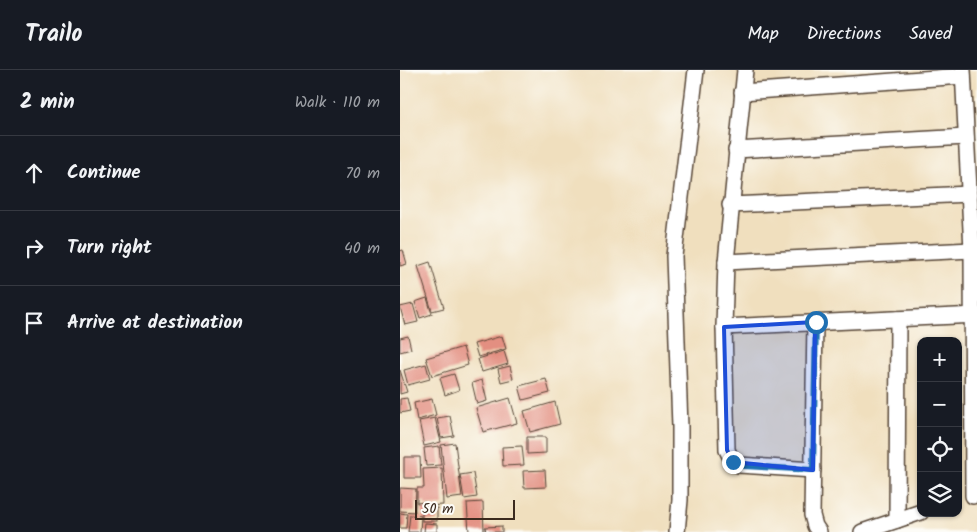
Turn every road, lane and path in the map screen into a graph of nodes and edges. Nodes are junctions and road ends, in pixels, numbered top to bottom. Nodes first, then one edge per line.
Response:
1 (696, 70) edge
2 (745, 70) edge
3 (963, 73) edge
4 (742, 92) junction
5 (966, 137) junction
6 (736, 150) junction
7 (970, 194) junction
8 (730, 205) junction
9 (972, 250) junction
10 (726, 262) junction
11 (975, 315) edge
12 (898, 319) junction
13 (816, 322) junction
14 (724, 327) junction
15 (813, 470) junction
16 (969, 497) edge
17 (917, 513) edge
18 (897, 520) junction
19 (677, 532) edge
20 (819, 532) edge
21 (862, 532) edge

1 - 19 street
2 - 4 street
3 - 4 street
3 - 5 street
4 - 6 street
5 - 6 street
5 - 7 street
6 - 8 street
7 - 8 street
7 - 9 street
8 - 10 street
9 - 10 street
9 - 11 street
10 - 14 street
11 - 12 street
11 - 16 street
12 - 13 street
12 - 18 street
13 - 14 street
13 - 15 street
14 - 15 street
15 - 20 street
17 - 18 street
18 - 21 street

